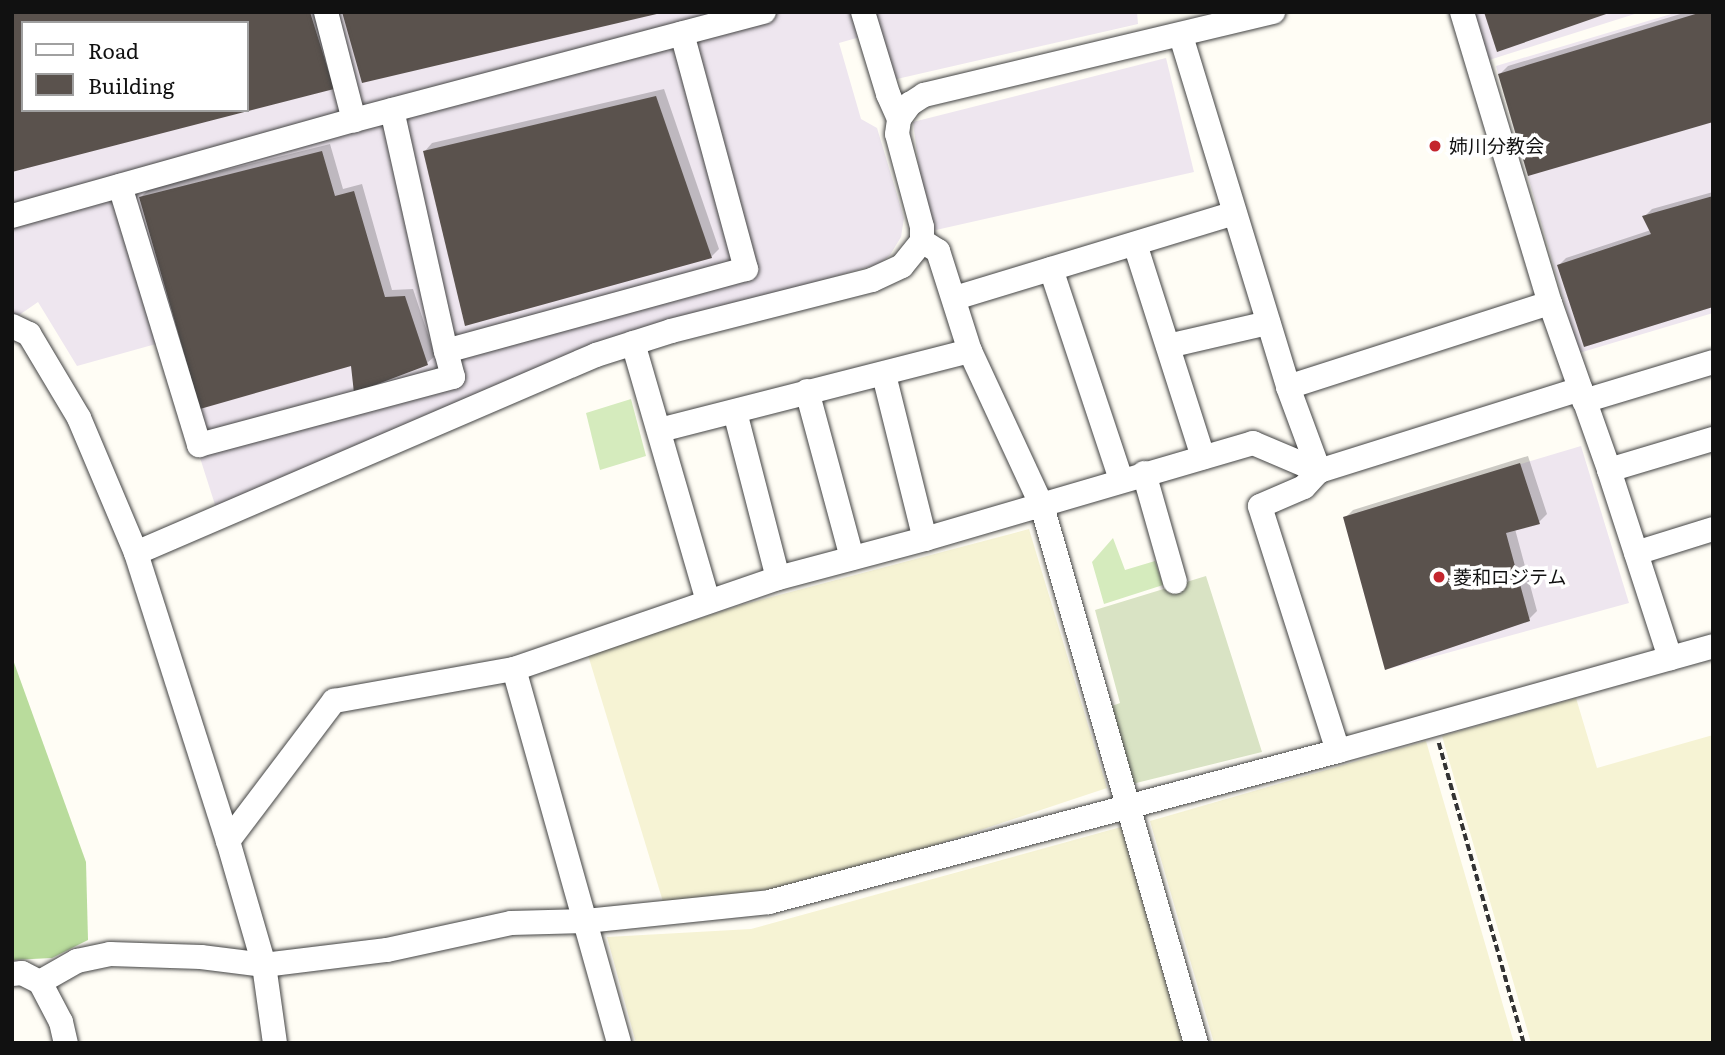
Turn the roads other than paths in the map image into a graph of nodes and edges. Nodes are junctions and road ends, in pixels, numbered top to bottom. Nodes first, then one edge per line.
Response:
1 (327, 12) edge
2 (764, 12) edge
3 (863, 12) edge
4 (1273, 12) edge
5 (1462, 12) edge
6 (1189, 27) edge
7 (682, 34) junction
8 (392, 110) junction
9 (899, 118) junction
10 (354, 120) junction
11 (120, 186) junction
12 (1234, 214) junction
13 (12, 216) edge
14 (922, 241) junction
15 (1135, 244) junction
16 (1051, 269) junction
17 (956, 298) junction
18 (1550, 303) junction
19 (1268, 323) junction
20 (12, 326) edge
21 (633, 344) junction
22 (1168, 346) junction
23 (446, 351) junction
24 (970, 351) junction
25 (1713, 362) edge
26 (884, 375) junction
27 (1288, 387) junction
28 (807, 391) junction
29 (1582, 395) junction
30 (735, 412) junction
31 (660, 430) junction
32 (1713, 439) edge
33 (1203, 457) junction
34 (1609, 470) junction
35 (1319, 471) junction
36 (1132, 476) junction
37 (1042, 506) junction
38 (1713, 529) edge
39 (925, 539) junction
40 (135, 553) junction
41 (1636, 553) junction
42 (852, 558) junction
43 (778, 578) junction
44 (1175, 582) dead end
45 (708, 601) junction
46 (1713, 646) edge
47 (1670, 658) junction
48 (514, 669) junction
49 (1338, 751) junction
50 (1127, 807) junction
51 (228, 841) junction
52 (586, 921) junction
53 (264, 965) junction
54 (12, 974) edge
55 (40, 982) junction
56 (65, 1043) edge
57 (275, 1043) edge
58 (619, 1043) edge
59 (1196, 1043) edge

1 - 10 street
2 - 7 street
3 - 9 street
4 - 6 street
5 - 18 street
6 - 9 street
6 - 12 street
7 - 8 street
7 - 23 street
8 - 10 street
8 - 23 street
9 - 14 street
10 - 11 street
11 - 13 street
11 - 23 street
12 - 15 street
12 - 19 street
14 - 17 street
14 - 21 street
15 - 16 street
15 - 22 street
16 - 17 street
16 - 36 street
17 - 24 street
18 - 27 street
18 - 29 street
19 - 22 street
19 - 27 street
20 - 40 street
21 - 31 street
21 - 40 street
22 - 33 street
24 - 26 street
24 - 37 street
25 - 29 street
26 - 28 street
26 - 39 street
27 - 35 street
28 - 30 street
28 - 42 street
29 - 34 street
29 - 35 street
30 - 31 street
30 - 43 street
31 - 45 street
32 - 34 street
33 - 35 street
33 - 36 street
34 - 41 street
35 - 49 street
36 - 37 street
36 - 44 street
37 - 39 street
37 - 50 street
38 - 41 street
39 - 42 street
40 - 51 street
41 - 47 street
42 - 43 street
43 - 45 street
45 - 48 street
46 - 47 street
47 - 49 street
48 - 51 street
48 - 52 street
49 - 50 street
50 - 52 street
50 - 59 street
51 - 53 street
52 - 53 street
52 - 58 street
53 - 55 street
53 - 57 street
54 - 55 street
55 - 56 street

